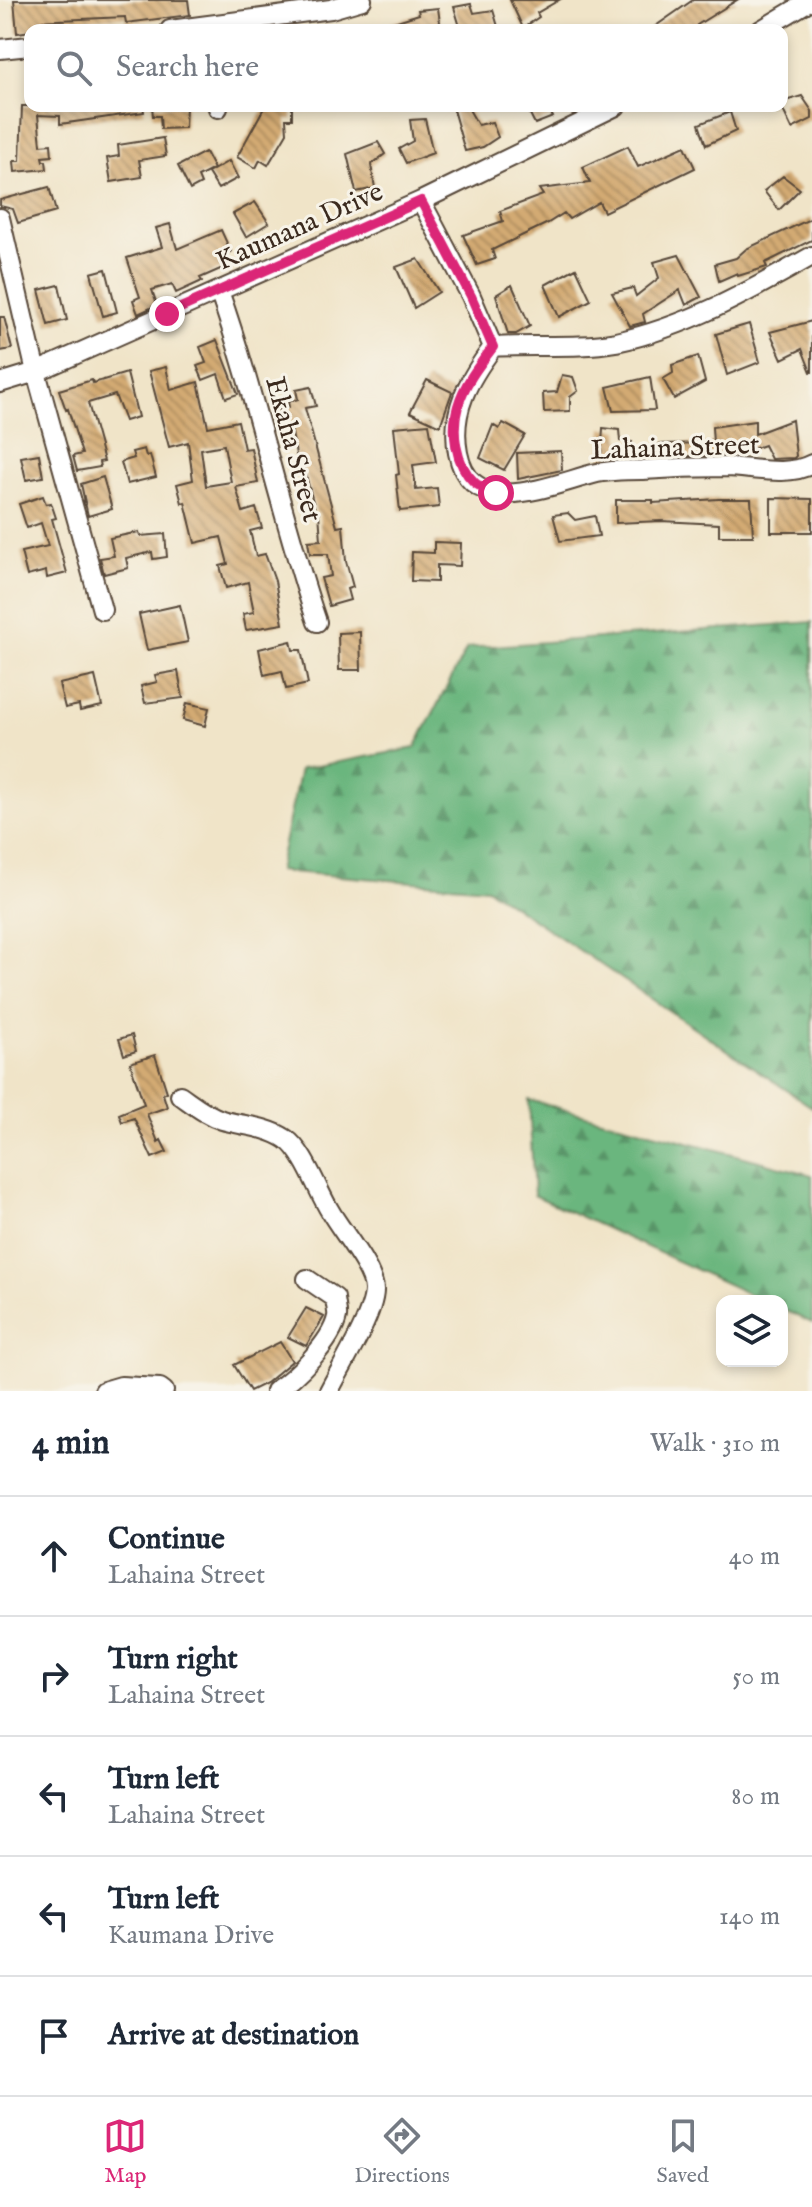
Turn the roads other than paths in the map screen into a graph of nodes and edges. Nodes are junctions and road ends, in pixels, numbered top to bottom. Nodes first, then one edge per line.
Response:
1 (362, 0) edge
2 (811, 0) edge
3 (234, 24) edge
4 (771, 24) edge
5 (24, 47) edge
6 (0, 49) edge
7 (604, 112) edge
8 (421, 201) junction
9 (0, 218) edge
10 (812, 256) edge
11 (219, 291) junction
12 (493, 347) junction
13 (36, 372) junction
14 (0, 383) edge
15 (812, 464) edge
16 (102, 610) dead end
17 (317, 622) dead end
18 (180, 1095) dead end
19 (307, 1279) dead end
20 (104, 1391) edge
21 (164, 1391) edge
22 (275, 1391) edge
23 (329, 1391) edge

1 - 3 street
2 - 4 street
5 - 6 street
7 - 8 street, Kaumana Drive
8 - 11 street, Kaumana Drive
8 - 12 street
9 - 13 street
10 - 12 street
11 - 13 street, Kaumana Drive
11 - 17 street, Ekaha Street
12 - 15 street, Lahaina Street
13 - 14 street, Kaumana Drive
13 - 16 street
18 - 23 street
19 - 22 street
20 - 21 street

